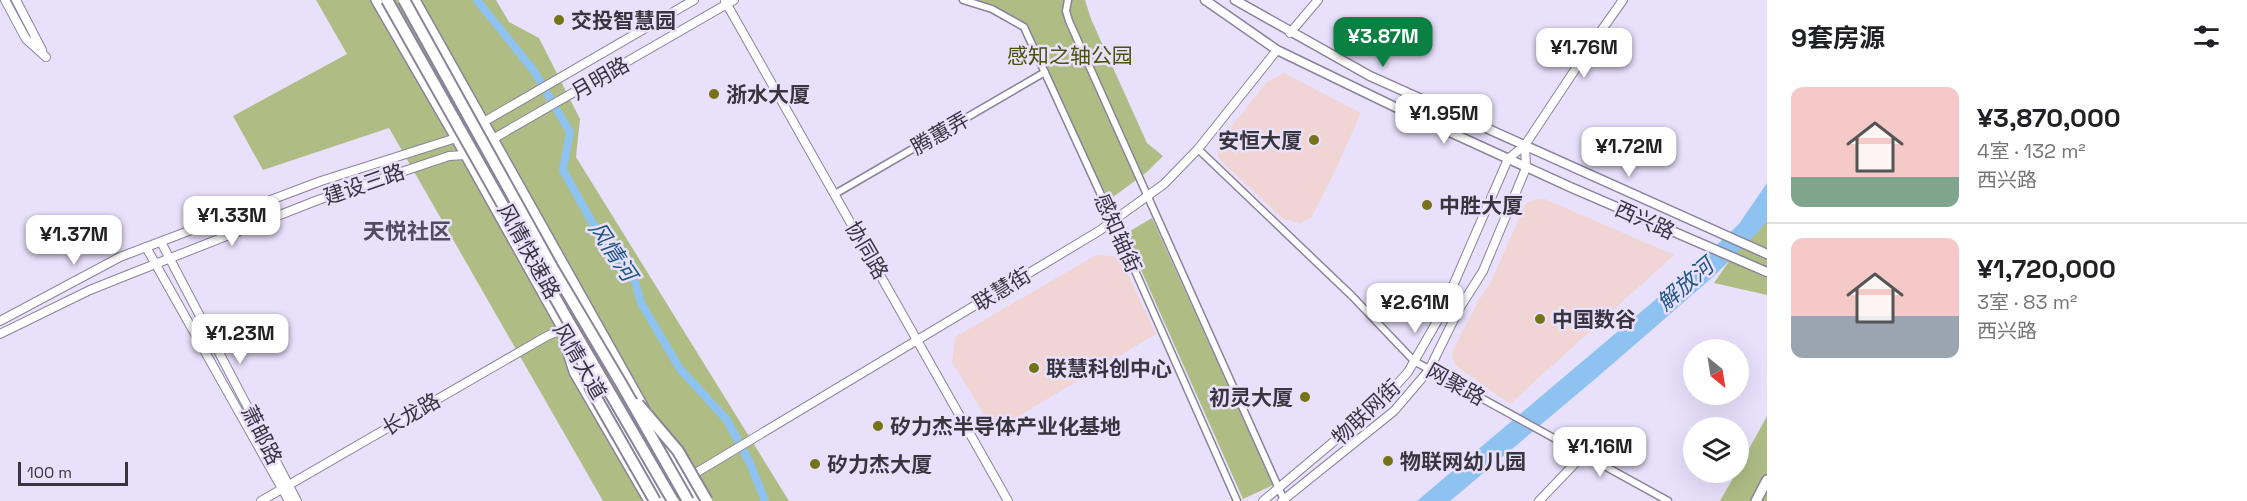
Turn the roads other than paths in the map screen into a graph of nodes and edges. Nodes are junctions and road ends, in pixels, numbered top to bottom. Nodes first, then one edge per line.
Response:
1 (5, 0) edge
2 (16, 0) edge
3 (376, 0) edge
4 (387, 0) edge
5 (404, 0) edge
6 (415, 0) edge
7 (694, 0) edge
8 (963, 0) edge
9 (1068, 0) edge
10 (1205, 0) edge
11 (1235, 0) edge
12 (1318, 0) edge
13 (1623, 0) edge
14 (729, 1) edge
15 (1290, 33) junction
16 (1277, 50) junction
17 (1045, 72) junction
18 (484, 122) junction
19 (456, 138) junction
20 (494, 138) junction
21 (1526, 145) junction
22 (1198, 149) junction
23 (465, 154) junction
24 (1508, 159) junction
25 (1526, 168) junction
26 (835, 194) junction
27 (1147, 196) junction
28 (1113, 221) junction
29 (161, 242) junction
30 (146, 247) junction
31 (1767, 254) edge
32 (171, 258) junction
33 (156, 263) junction
34 (1767, 272) edge
35 (0, 321) edge
36 (566, 327) junction
37 (0, 334) edge
38 (918, 340) junction
39 (1414, 361) junction
40 (1429, 370) junction
41 (622, 385) junction
42 (1583, 454) junction
43 (686, 479) junction
44 (1767, 480) edge
45 (285, 487) junction
46 (1279, 488) junction
47 (1283, 500) edge
48 (261, 501) edge
49 (289, 501) edge
50 (297, 501) edge
51 (649, 501) edge
52 (655, 501) edge
53 (663, 501) edge
54 (673, 501) edge
55 (688, 501) edge
56 (698, 501) edge
57 (707, 501) edge
58 (1008, 501) edge
59 (1237, 501) edge
60 (1263, 501) edge
61 (1539, 501) edge
62 (1668, 501) edge
63 (1756, 501) edge

1 - 2 street
3 - 19 main road, 风情大道
4 - 36 highway, 风情快速路, bridge
5 - 41 highway, 风情快速路, bridge
6 - 18 main road, 风情大道
7 - 18 street, 月明路
8 - 17 street, 感知轴街
9 - 27 street, 感知轴街
10 - 16 main road, 西兴路
11 - 15 main road, 西兴路
12 - 15 street
13 - 21 street, 物联网街
14 - 20 street, 月明路
14 - 26 street, 协同路
15 - 21 main road, 西兴路
16 - 22 street, 联慧街
16 - 24 main road, 西兴路
17 - 26 street, 腾蕙弄
17 - 28 street, 感知轴街
18 - 19 street, 月明路
18 - 20 main road, 风情大道
19 - 23 main road, 风情大道
19 - 29 street, 建设三路
20 - 23 street, 月明路
20 - 43 main road, 风情大道
21 - 24 street, 物联网街
21 - 25 street, 物联网街
21 - 31 main road, 西兴路
22 - 27 street, 联慧街
22 - 39 street, 网聚路
23 - 32 street, 建设三路
23 - 36 main road, 风情大道
24 - 25 main road, 西兴路
24 - 39 street, 物联网街
25 - 34 main road, 西兴路
25 - 40 street, 物联网街
26 - 38 street, 协同路
27 - 28 street, 联慧街
27 - 46 street, 感知轴街
28 - 38 street, 联慧街
28 - 59 street, 感知轴街
29 - 30 street, 建设三路
29 - 32 street, 萧邮路
30 - 33 street, 萧邮路
30 - 35 street, 建设三路
32 - 33 street, 建设三路
32 - 45 street, 萧邮路
33 - 37 street, 建设三路
33 - 45 street, 萧邮路
36 - 45 street, 长龙路
36 - 51 main road
36 - 52 highway, bridge
36 - 53 main road, 风情大道
36 - 54 highway, 风情快速路, bridge
38 - 43 street, 联慧街
38 - 58 street, 协同路
39 - 40 street, 网聚路
39 - 46 street, 物联网街
40 - 42 street, 网聚路
40 - 47 street, 物联网街
41 - 55 highway, 风情快速路, bridge
41 - 57 highway, bridge
42 - 61 street
42 - 62 street, 网聚路
43 - 56 main road, 风情大道
44 - 63 main road
45 - 48 street, 长龙路
45 - 49 street, 萧邮路
45 - 50 street, 萧邮路
46 - 47 street, 感知轴街
46 - 60 street, 物联网街

